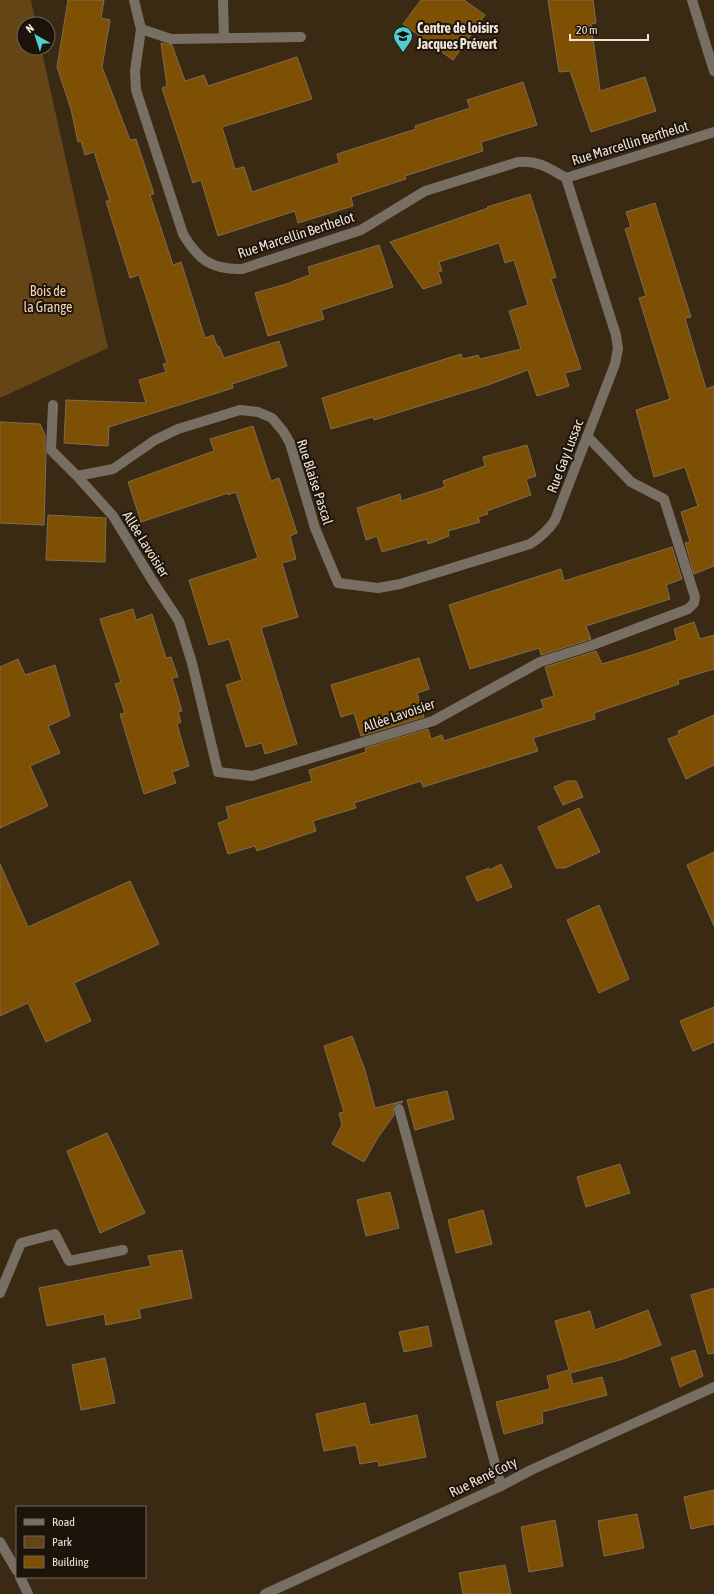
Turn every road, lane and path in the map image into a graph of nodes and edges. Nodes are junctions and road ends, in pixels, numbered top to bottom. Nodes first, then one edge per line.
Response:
1 (134, 0) edge
2 (223, 0) edge
3 (692, 0) edge
4 (141, 30) junction
5 (300, 37) dead end
6 (224, 38) junction
7 (714, 71) edge
8 (714, 132) edge
9 (566, 178) junction
10 (53, 405) dead end
11 (587, 436) junction
12 (77, 476) junction
13 (338, 583) joint
14 (399, 1109) dead end
15 (122, 1250) dead end
16 (0, 1293) edge
17 (714, 1387) edge
18 (501, 1486) junction
19 (0, 1542) edge
20 (16, 1569) edge
21 (20, 1578) edge
22 (28, 1594) edge
23 (265, 1594) edge

1 - 4 street, Rue Marcellin Berthelot
2 - 6 street
3 - 7 street
4 - 6 street
4 - 9 street, Rue Marcellin Berthelot
5 - 6 street
8 - 9 street, Rue Marcellin Berthelot
9 - 11 street, Rue Gay Lussac
10 - 12 street
11 - 12 street, Allée Lavoisier
11 - 13 street, Rue Gay Lussac
12 - 13 street, Rue Blaise Pascal
14 - 18 street
15 - 16 street
17 - 18 street, Rue René Coty
18 - 23 street, Rue René Coty
19 - 20 street
21 - 22 street

